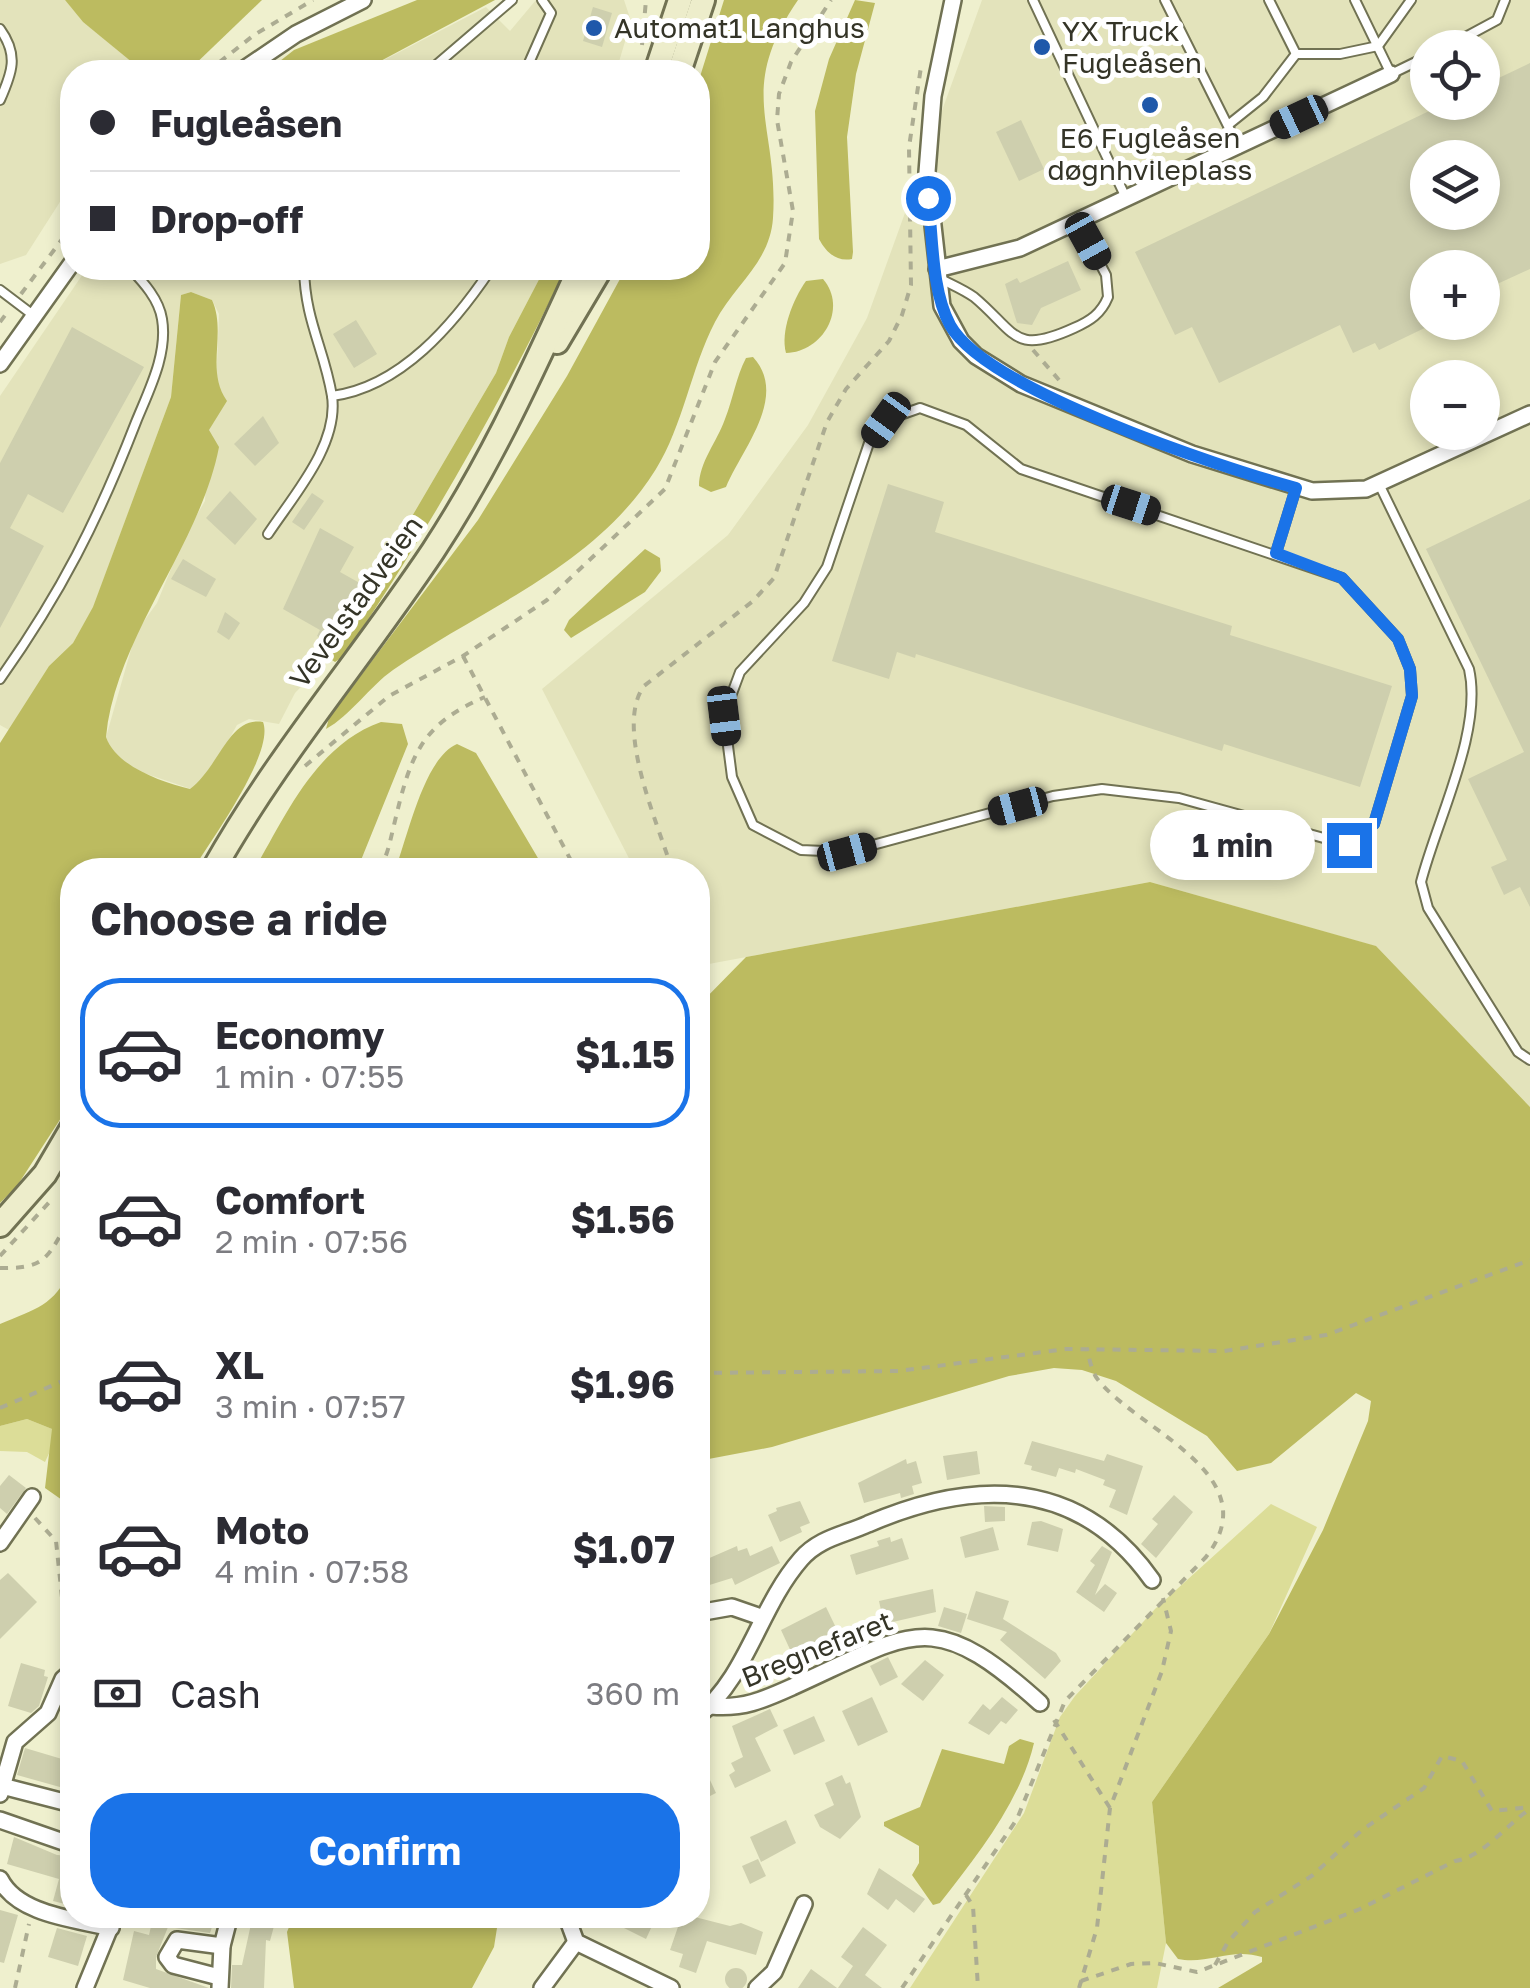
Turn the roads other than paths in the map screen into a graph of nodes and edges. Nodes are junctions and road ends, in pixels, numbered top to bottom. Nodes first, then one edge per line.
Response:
1 (364, 0) edge
2 (512, 0) edge
3 (542, 0) edge
4 (680, 0) edge
5 (703, 0) edge
6 (954, 0) edge
7 (1034, 0) edge
8 (1164, 0) edge
9 (1269, 0) edge
10 (1355, 0) edge
11 (1411, 0) edge
12 (1504, 0) edge
13 (338, 5) edge
14 (0, 30) edge
15 (1478, 30) edge
16 (1378, 46) junction
17 (1296, 54) junction
18 (258, 60) edge
19 (442, 60) edge
20 (530, 60) edge
21 (650, 60) edge
22 (683, 60) edge
23 (1410, 65) edge
24 (1391, 74) junction
25 (0, 100) edge
26 (1228, 125) junction
27 (1238, 146) junction
28 (1128, 200) junction
29 (1078, 222) junction
30 (938, 273) junction
31 (60, 279) edge
32 (138, 280) edge
33 (305, 280) edge
34 (484, 280) edge
35 (575, 280) edge
36 (594, 280) edge
37 (0, 290) edge
38 (33, 315) junction
39 (0, 364) edge
40 (540, 364) junction
41 (332, 396) junction
42 (1530, 414) edge
43 (1379, 484) junction
44 (1296, 488) junction
45 (268, 534) dead end
46 (1276, 553) junction
47 (0, 679) edge
48 (220, 858) edge
49 (1530, 1060) edge
50 (60, 1147) edge
51 (0, 1225) edge
52 (32, 1496) dead end
53 (0, 1543) edge
54 (1152, 1580) dead end
55 (710, 1611) edge
56 (760, 1617) junction
57 (60, 1693) edge
58 (710, 1704) edge
59 (1040, 1704) dead end
60 (710, 1710) edge
61 (1, 1790) edge
62 (60, 1802) edge
63 (0, 1820) edge
64 (60, 1840) edge
65 (0, 1879) edge
66 (804, 1904) dead end
67 (60, 1912) edge
68 (110, 1928) edge
69 (227, 1928) edge
70 (571, 1928) edge
71 (576, 1942) junction
72 (222, 1946) junction
73 (220, 1982) edge
74 (85, 1988) edge
75 (542, 1988) edge
76 (671, 1988) edge
77 (757, 1988) edge

1 - 13 street
2 - 19 lane
3 - 20 lane
4 - 21 main road
5 - 22 main road
6 - 30 street
7 - 28 lane
8 - 26 lane
9 - 17 lane
10 - 16 lane
11 - 16 lane
12 - 15 lane
13 - 18 street
14 - 25 lane
16 - 17 lane
16 - 24 lane
17 - 26 lane
23 - 24 lane
24 - 27 street
26 - 27 lane
27 - 28 street
28 - 29 street
29 - 30 street
29 - 30 lane
30 - 44 street
31 - 38 street
32 - 47 lane
33 - 41 lane
34 - 41 lane
35 - 40 main road, Vevelstadveien
36 - 40 main road, Vevelstadveien
37 - 38 lane
38 - 39 street
40 - 48 main road, Vevelstadveien
41 - 45 lane
42 - 43 street
43 - 44 street
43 - 49 lane
44 - 46 lane
46 - 46 lane
50 - 51 main road
52 - 53 street
54 - 56 street, Bregnefaret
55 - 56 street, Bregnefaret
56 - 58 street, Bregnefaret
57 - 61 street
59 - 60 street, Bregnefaret
61 - 62 street
63 - 64 street
65 - 67 street
66 - 77 street
68 - 74 street
69 - 72 street
70 - 71 street
71 - 75 street
71 - 76 street
72 - 73 street
72 - 73 street

